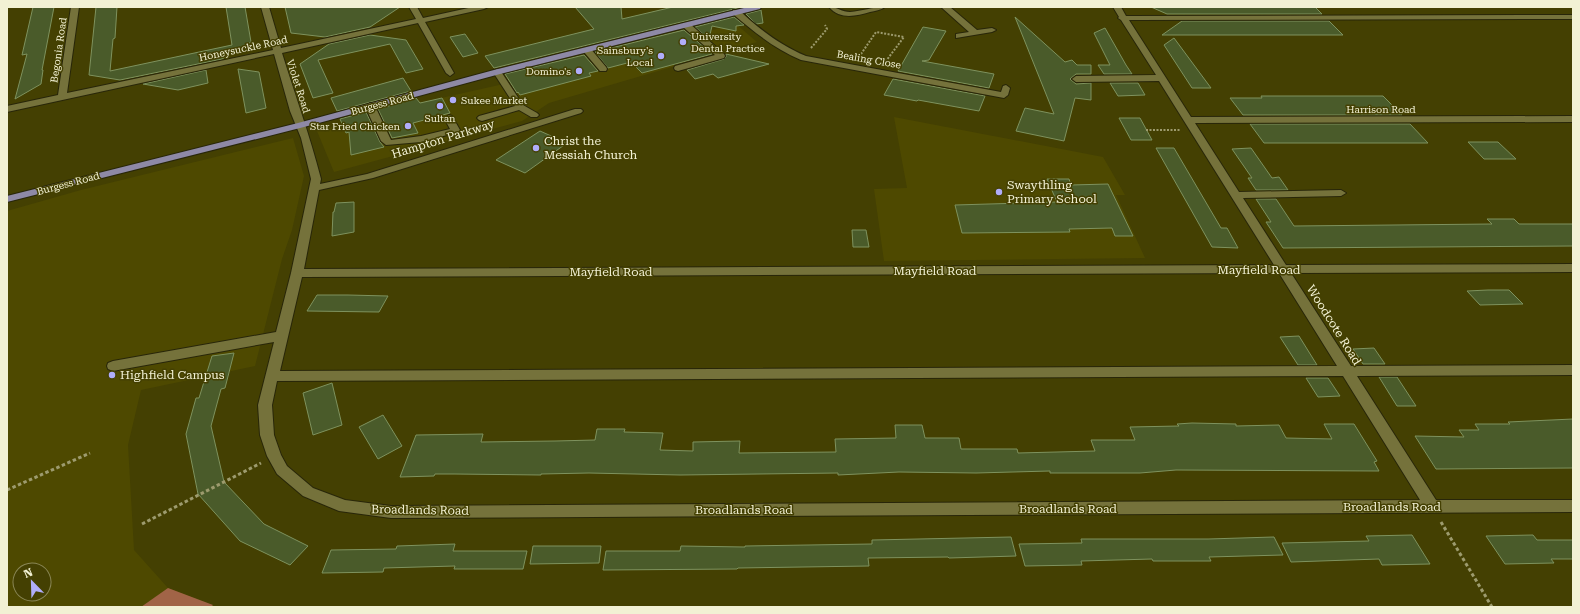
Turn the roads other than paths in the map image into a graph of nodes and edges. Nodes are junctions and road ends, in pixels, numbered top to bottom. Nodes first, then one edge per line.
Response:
1 (75, 7) edge
2 (265, 7) edge
3 (412, 7) edge
4 (484, 7) edge
5 (757, 7) edge
6 (833, 7) edge
7 (881, 7) edge
8 (945, 7) edge
9 (1116, 7) edge
10 (736, 12) junction
11 (1122, 18) junction
12 (1573, 18) edge
13 (420, 21) junction
14 (686, 25) junction
15 (992, 30) dead end
16 (975, 33) junction
17 (959, 36) dead end
18 (586, 50) junction
19 (277, 52) junction
20 (678, 68) dead end
21 (603, 69) dead end
22 (497, 72) junction
23 (450, 73) dead end
24 (1161, 78) junction
25 (1076, 79) dead end
26 (1006, 88) dead end
27 (62, 97) junction
28 (370, 106) junction
29 (520, 107) junction
30 (7, 109) edge
31 (578, 111) dead end
32 (534, 115) dead end
33 (449, 118) dead end
34 (482, 118) dead end
35 (1573, 119) edge
36 (1188, 120) junction
37 (301, 124) junction
38 (315, 188) junction
39 (1341, 194) dead end
40 (1236, 195) junction
41 (7, 199) edge
42 (1573, 268) edge
43 (1284, 270) junction
44 (297, 273) junction
45 (281, 336) junction
46 (113, 366) dead end
47 (1573, 370) edge
48 (1347, 371) junction
49 (271, 376) junction
50 (1432, 506) junction
51 (1573, 506) edge

1 - 27 street, Begonia Road
2 - 19 street, Violet Road
3 - 13 street
4 - 13 street, Honeysuckle Road
5 - 10 main road, Burgess Road
6 - 7 street
8 - 16 street
9 - 11 street, Woodcote Road
10 - 14 main road, Burgess Road
10 - 26 street, Bealing Close
11 - 12 street
11 - 24 street, Woodcote Road
13 - 19 street, Honeysuckle Road
13 - 23 street
14 - 18 main road, Burgess Road
14 - 20 street
15 - 16 street
16 - 17 street
18 - 21 street
18 - 22 main road, Burgess Road
19 - 27 street, Honeysuckle Road
19 - 37 street, Violet Road
22 - 28 main road, Burgess Road
22 - 29 street
24 - 25 street
24 - 36 street, Woodcote Road
27 - 30 street, Honeysuckle Road
28 - 33 street
28 - 37 main road, Burgess Road
29 - 32 street
29 - 34 street
31 - 38 street, Hampton Parkway
35 - 36 street, Harrison Road
36 - 40 street, Woodcote Road
37 - 38 street, Broadlands Road
37 - 41 main road, Burgess Road
38 - 44 street, Broadlands Road
39 - 40 street
40 - 43 street, Woodcote Road
42 - 43 street, Mayfield Road
43 - 44 street, Mayfield Road
43 - 48 street, Woodcote Road
44 - 45 street, Broadlands Road
45 - 46 street
45 - 49 street, Broadlands Road
47 - 48 street
48 - 49 street
48 - 50 street, Woodcote Road
49 - 50 street, Broadlands Road
50 - 51 street, Broadlands Road

